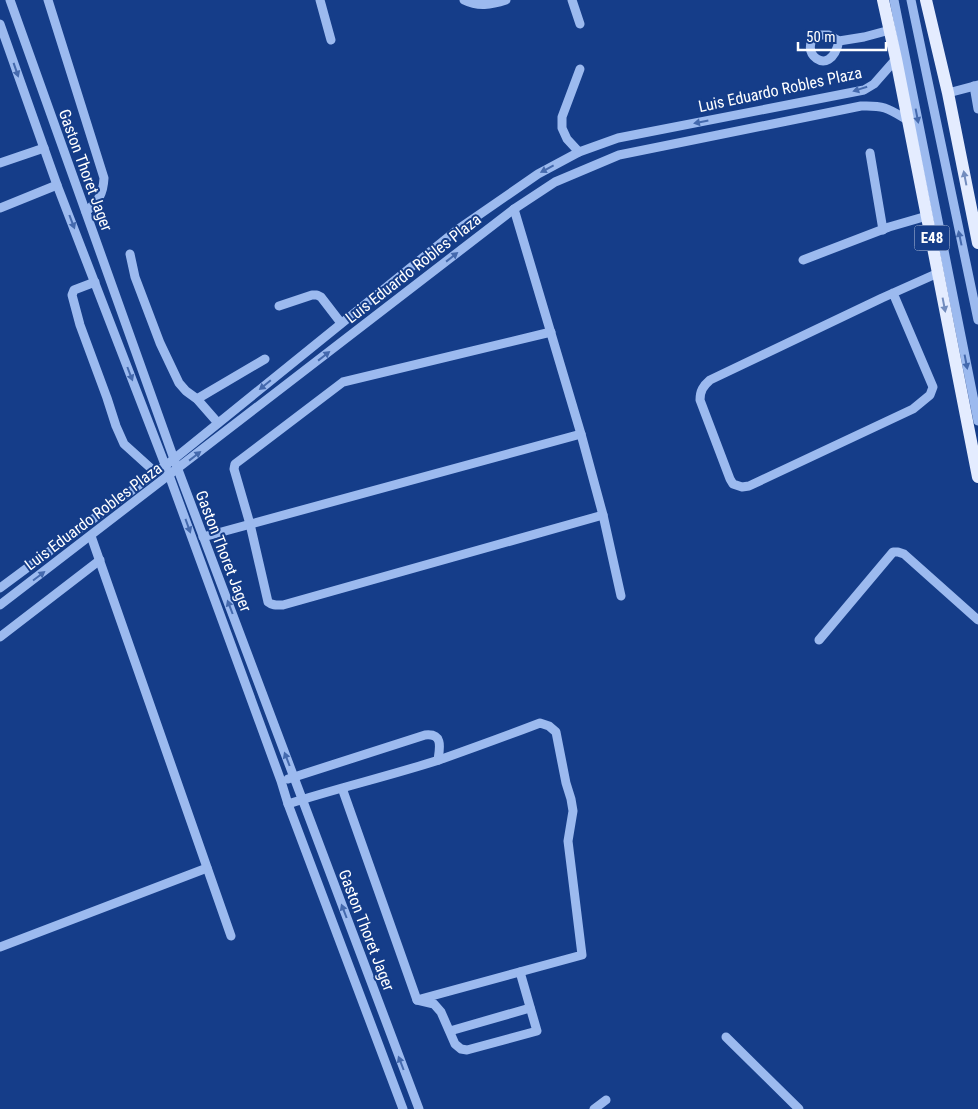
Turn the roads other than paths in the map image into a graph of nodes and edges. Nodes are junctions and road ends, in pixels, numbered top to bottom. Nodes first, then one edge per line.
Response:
1 (10, 0) edge
2 (48, 0) edge
3 (320, 0) edge
4 (464, 0) edge
5 (506, 0) edge
6 (572, 0) edge
7 (883, 0) edge
8 (894, 0) edge
9 (911, 0) edge
10 (926, 0) edge
11 (0, 24) edge
12 (580, 24) dead end
13 (890, 30) junction
14 (332, 40) dead end
15 (839, 41) dead end
16 (896, 59) junction
17 (580, 69) dead end
18 (976, 86) edge
19 (948, 93) junction
20 (978, 109) edge
21 (909, 121) junction
22 (44, 148) junction
23 (579, 152) junction
24 (870, 153) dead end
25 (0, 163) edge
26 (57, 185) junction
27 (0, 208) edge
28 (514, 209) junction
29 (86, 212) junction
30 (927, 216) junction
31 (883, 230) junction
32 (978, 243) edge
33 (130, 254) dead end
34 (803, 260) dead end
35 (938, 273) junction
36 (95, 282) junction
37 (893, 293) junction
38 (278, 306) dead end
39 (978, 320) edge
40 (341, 324) junction
41 (552, 332) junction
42 (265, 359) dead end
43 (197, 399) junction
44 (978, 421) edge
45 (218, 423) junction
46 (581, 434) junction
47 (174, 459) junction
48 (165, 464) junction
49 (178, 470) junction
50 (155, 472) junction
51 (169, 475) junction
52 (978, 478) edge
53 (603, 516) junction
54 (250, 524) junction
55 (91, 536) junction
56 (203, 536) junction
57 (100, 560) junction
58 (0, 588) edge
59 (621, 596) dead end
60 (0, 606) edge
61 (978, 620) edge
62 (0, 637) edge
63 (819, 640) dead end
64 (438, 760) junction
65 (293, 777) junction
66 (281, 781) junction
67 (342, 788) junction
68 (302, 800) junction
69 (288, 804) junction
70 (207, 868) junction
71 (231, 936) dead end
72 (0, 947) edge
73 (520, 972) junction
74 (417, 1000) junction
75 (530, 1008) junction
76 (450, 1031) junction
77 (726, 1037) dead end
78 (606, 1100) dead end
79 (403, 1109) edge
80 (419, 1109) edge
81 (594, 1109) edge
82 (799, 1109) edge

1 - 29 street, Gaston Thoret Jager
2 - 29 street
3 - 14 street
4 - 5 street
6 - 12 street
7 - 13 main road, E48
8 -> 44 street
39 -> 9 street
10 - 19 main road
11 -> 22 street, Gaston Thoret Jager
13 - 15 street
13 - 16 main road, E48
16 - 21 main road, E48
16 -> 23 street, Luis Eduardo Robles Plaza
17 - 23 street
18 - 19 street
18 - 20 street
32 -> 19 main road
21 - 28 street, Luis Eduardo Robles Plaza
21 - 30 main road, E48
22 - 25 street
22 - 26 street, Gaston Thoret Jager
23 -> 40 street, Luis Eduardo Robles Plaza
24 - 31 street
26 - 27 street
26 -> 36 street, Gaston Thoret Jager
28 - 41 street
49 -> 28 street, Luis Eduardo Robles Plaza
29 - 47 street, Gaston Thoret Jager
30 - 31 street
30 - 35 main road, E48
31 - 34 street
33 - 43 street
35 - 37 street
35 -> 52 main road, E48
36 -> 48 street, Gaston Thoret Jager
36 - 50 street
37 - 37 street
38 - 40 street
40 -> 45 street, Luis Eduardo Robles Plaza
41 - 46 street
41 - 54 street
42 - 43 street
43 - 45 street
45 - 47 street, Luis Eduardo Robles Plaza
46 - 53 street
46 - 54 street
47 - 48 street, Luis Eduardo Robles Plaza
47 - 49 street, Gaston Thoret Jager
48 - 50 street, Luis Eduardo Robles Plaza
48 - 51 street, Gaston Thoret Jager
49 - 51 street, Luis Eduardo Robles Plaza
49 - 56 street, Gaston Thoret Jager
50 - 58 street, Luis Eduardo Robles Plaza
51 - 55 street, Luis Eduardo Robles Plaza
51 -> 66 street, Gaston Thoret Jager
53 - 54 street
53 - 59 street
54 - 56 street
55 - 57 street
60 -> 55 street, Luis Eduardo Robles Plaza
65 -> 56 street, Gaston Thoret Jager
57 - 62 street
57 - 70 street
61 - 63 street
64 - 65 street
64 - 67 street
64 - 73 street
65 - 66 street
65 - 68 street, Gaston Thoret Jager
66 - 69 street, Gaston Thoret Jager
67 - 68 street
67 - 74 street
68 - 69 street
80 -> 68 street, Gaston Thoret Jager
69 - 79 street, Gaston Thoret Jager
70 - 71 street
70 - 72 street
73 - 74 street
73 - 75 street
74 - 76 street
75 - 76 street
75 - 76 street
77 - 82 street
78 - 81 street

